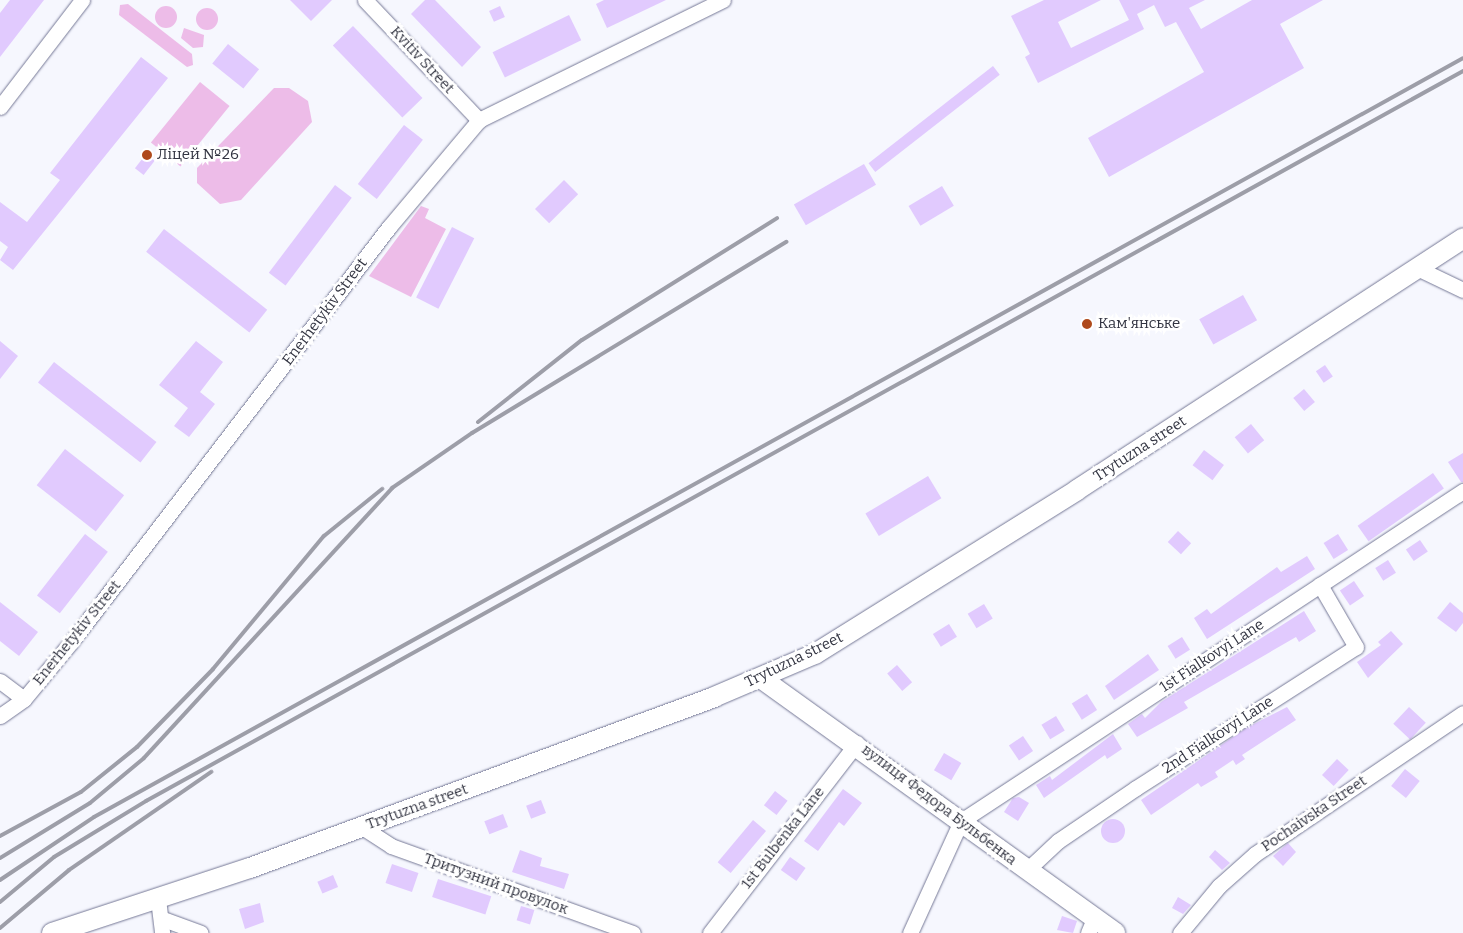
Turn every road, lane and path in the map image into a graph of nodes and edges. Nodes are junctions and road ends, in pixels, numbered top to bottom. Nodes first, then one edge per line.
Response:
1 (82, 0) edge
2 (365, 0) edge
3 (723, 0) edge
4 (0, 107) edge
5 (479, 120) junction
6 (1463, 238) edge
7 (1416, 268) junction
8 (1463, 290) edge
9 (1463, 491) edge
10 (1320, 585) junction
11 (762, 679) junction
12 (0, 681) edge
13 (24, 699) junction
14 (1463, 713) edge
15 (0, 716) edge
16 (857, 743) junction
17 (961, 821) junction
18 (362, 827) junction
19 (1027, 870) junction
20 (158, 899) junction
21 (162, 926) edge
22 (1091, 926) edge
23 (52, 933) edge
24 (201, 933) edge
25 (634, 933) edge
26 (710, 933) edge
27 (910, 933) edge
28 (1115, 933) edge
29 (1180, 933) edge

1 - 4 street
2 - 5 street, Kvitiv Street
3 - 5 street, Enerhetykiv Street
5 - 13 street, Enerhetykiv Street
6 - 7 street, Trytuzna street
7 - 8 street
7 - 11 street, Trytuzna street
9 - 10 street, 1st Fialkovyi Lane
10 - 17 street, 1st Fialkovyi Lane
10 - 19 street, 2nd Fialkovyi Lane
11 - 16 street, вулиця Федора Бульбенка
11 - 18 street, Trytuzna street
12 - 13 street
13 - 15 street, Enerhetykiv Street
14 - 29 street, Pochaivska Street
16 - 17 street, вулиця Федора Бульбенка
16 - 26 street, 1st Bulbenka Lane
17 - 19 street, вулиця Федора Бульбенка
17 - 27 street
18 - 20 street, Trytuzna street
18 - 25 street, Тритузний провулок
19 - 22 street, вулиця Федора Бульбенка
20 - 21 street
20 - 23 street, Trytuzna street
21 - 24 street
22 - 28 street, вулиця Федора Бульбенка

